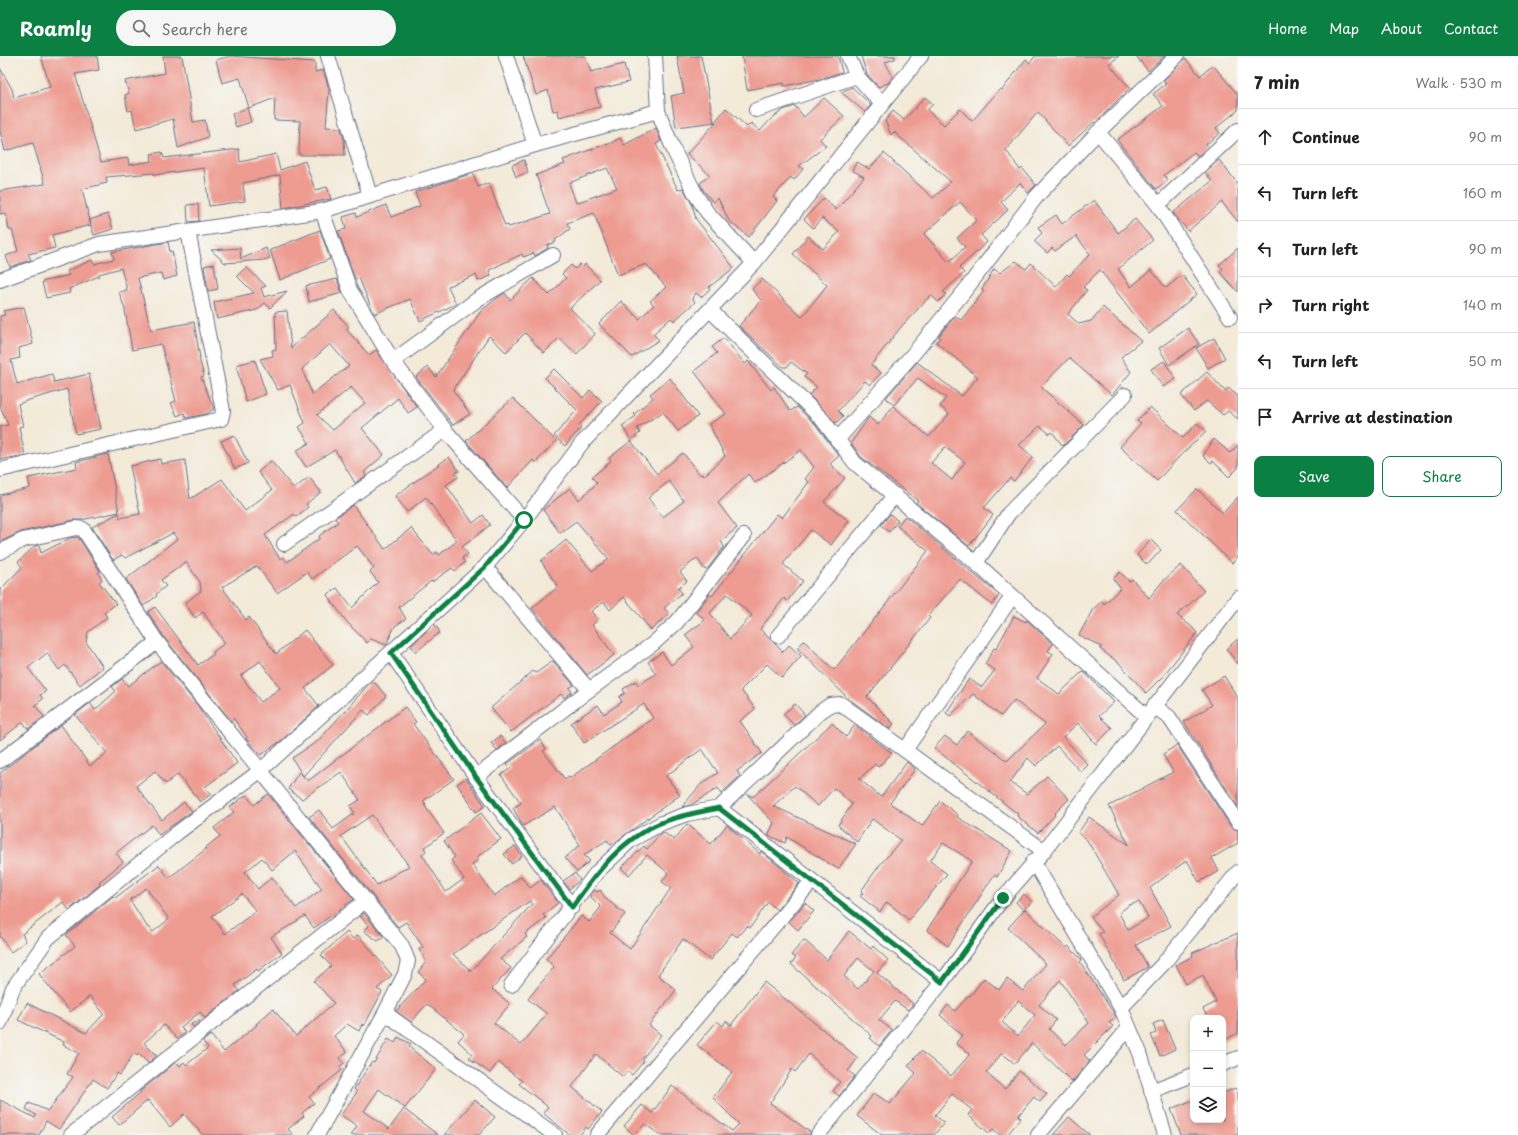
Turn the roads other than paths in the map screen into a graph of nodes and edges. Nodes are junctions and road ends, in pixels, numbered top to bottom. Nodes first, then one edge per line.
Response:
1 (328, 56) edge
2 (506, 56) edge
3 (654, 56) edge
4 (848, 56) edge
5 (921, 56) edge
6 (1177, 56) edge
7 (857, 76) junction
8 (882, 104) junction
9 (756, 110) dead end
10 (658, 111) junction
11 (1238, 130) edge
12 (1098, 132) junction
13 (535, 145) junction
14 (370, 196) junction
15 (1158, 205) junction
16 (322, 211) junction
17 (188, 231) junction
18 (553, 255) dead end
19 (754, 263) junction
20 (0, 280) edge
21 (710, 310) junction
22 (1230, 317) dead end
23 (393, 361) junction
24 (1126, 395) dead end
25 (444, 430) junction
26 (837, 440) junction
27 (0, 470) edge
28 (895, 495) junction
29 (524, 520) junction
30 (744, 536) dead end
31 (284, 544) dead end
32 (0, 552) edge
33 (976, 563) junction
34 (485, 567) junction
35 (1012, 597) junction
36 (1238, 598) edge
37 (778, 636) dead end
38 (157, 642) junction
39 (391, 653) junction
40 (589, 690) junction
41 (1150, 711) junction
42 (905, 750) junction
43 (0, 761) edge
44 (260, 771) junction
45 (476, 777) junction
46 (719, 808) junction
47 (1238, 822) edge
48 (1044, 851) junction
49 (1033, 861) junction
50 (1238, 872) edge
51 (812, 881) junction
52 (364, 902) junction
53 (572, 907) junction
54 (942, 982) junction
55 (511, 985) dead end
56 (1121, 1008) junction
57 (385, 1013) junction
58 (0, 1023) edge
59 (1129, 1028) junction
60 (1238, 1058) edge
61 (1226, 1063) edge
62 (1190, 1076) edge
63 (1151, 1091) junction
64 (319, 1134) edge
65 (70, 1135) edge
66 (555, 1135) edge
67 (597, 1135) edge
68 (818, 1135) edge
69 (1038, 1135) edge
70 (1166, 1135) edge

1 - 14 street
2 - 13 street
3 - 10 street
4 - 7 street
5 - 8 street
6 - 12 street
7 - 8 street
7 - 9 street
8 - 19 street
10 - 13 street
10 - 19 street
11 - 15 street
12 - 15 street
12 - 26 street
13 - 14 street
14 - 16 street
15 - 22 street
16 - 17 street
16 - 23 street
17 - 20 street
17 - 27 street
18 - 23 street
19 - 21 street
21 - 26 street
21 - 29 street
23 - 25 street
24 - 33 street
25 - 29 street
25 - 31 street
26 - 28 street
28 - 33 street
28 - 37 street
29 - 34 street
30 - 40 street
32 - 38 street
33 - 35 street
34 - 39 street
34 - 40 street
35 - 41 street
35 - 42 street
36 - 41 street
38 - 43 street
38 - 44 street
39 - 44 street
39 - 45 street
40 - 45 street
41 - 47 street
41 - 48 street
42 - 46 street
42 - 48 street
44 - 52 street
44 - 58 street
45 - 53 street
46 - 51 street
46 - 53 street
48 - 49 street
49 - 54 street
49 - 56 street
50 - 56 street
51 - 54 street
51 - 67 street
52 - 57 street
52 - 65 street
53 - 55 street
54 - 68 street
56 - 59 street
57 - 64 street
57 - 66 street
59 - 63 street
59 - 69 street
60 - 61 street
62 - 63 street
63 - 70 street

